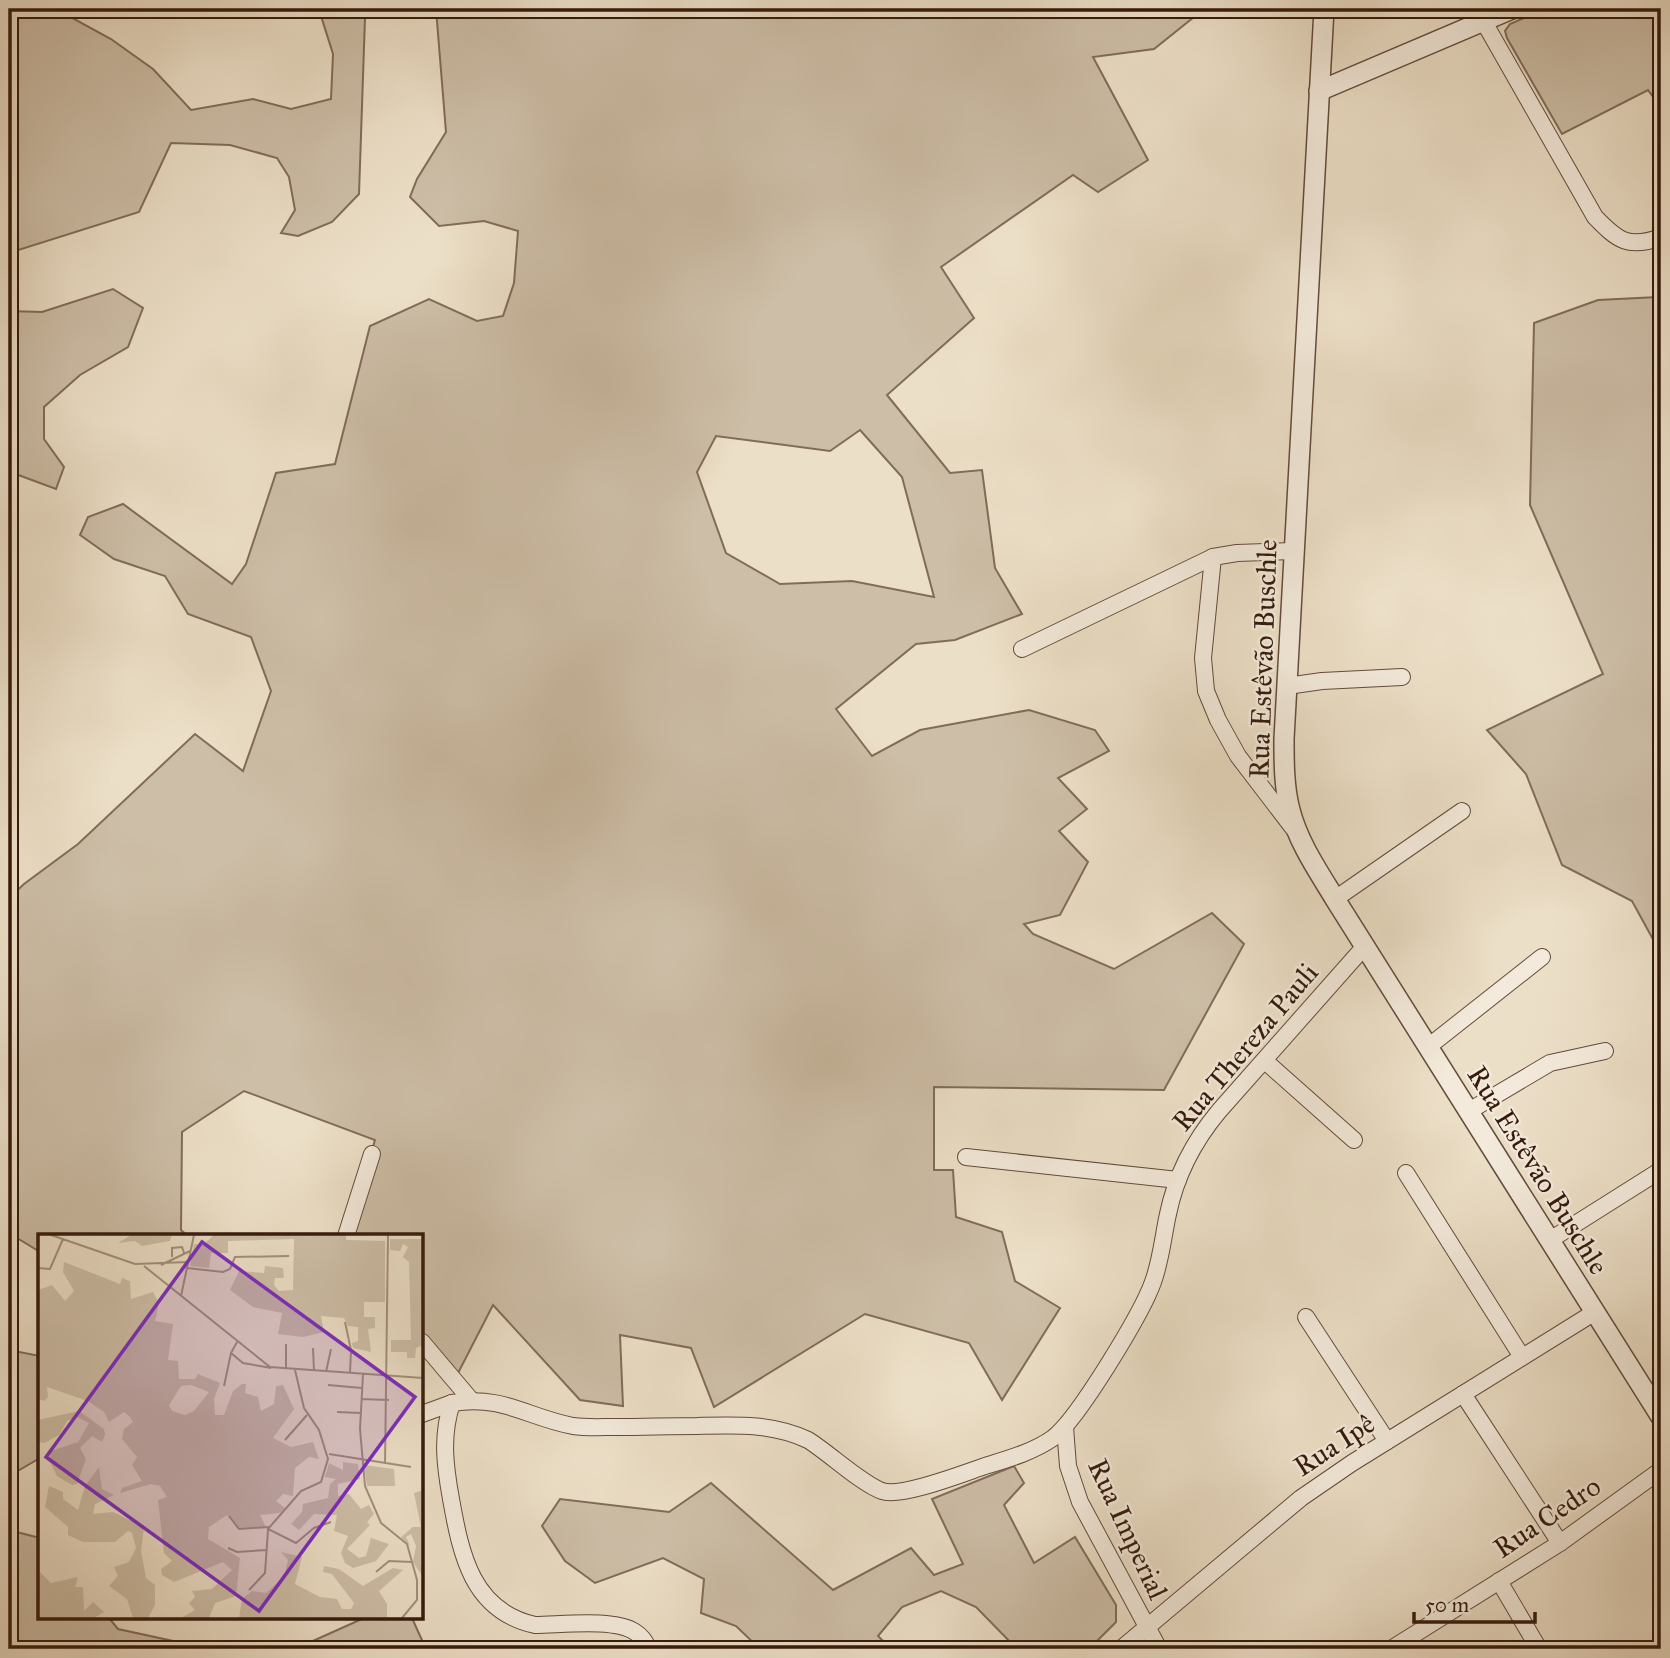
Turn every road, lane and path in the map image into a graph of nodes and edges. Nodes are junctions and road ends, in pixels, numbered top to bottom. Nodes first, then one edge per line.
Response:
1 (1324, 9) edge
2 (1513, 9) edge
3 (1484, 22) junction
4 (1319, 92) junction
5 (1661, 237) edge
6 (1293, 551) junction
7 (1213, 557) junction
8 (1022, 649) dead end
9 (1402, 677) dead end
10 (1287, 686) junction
11 (1462, 811) dead end
12 (1299, 836) junction
13 (1335, 899) junction
14 (1365, 946) junction
15 (1542, 957) dead end
16 (1428, 1047) junction
17 (1605, 1051) dead end
18 (1265, 1061) junction
19 (1469, 1111) junction
20 (1354, 1140) dead end
21 (372, 1154) dead end
22 (966, 1157) dead end
23 (1661, 1170) edge
24 (1406, 1173) dead end
25 (1178, 1181) junction
26 (347, 1234) edge
27 (1550, 1240) junction
28 (1595, 1312) junction
29 (1306, 1317) dead end
30 (424, 1344) edge
31 (1522, 1357) junction
32 (1463, 1394) junction
33 (471, 1400) junction
34 (452, 1403) junction
35 (424, 1413) edge
36 (1661, 1417) edge
37 (1065, 1427) junction
38 (1387, 1441) junction
39 (1661, 1470) edge
40 (1560, 1543) junction
41 (1499, 1581) junction
42 (1146, 1627) junction
43 (649, 1649) edge
44 (1121, 1649) edge
45 (1159, 1649) edge
46 (1391, 1649) edge
47 (1539, 1649) edge

1 - 4 street, Rua Estêvão Buschle
2 - 3 street
3 - 4 street
3 - 5 street
4 - 6 street, Rua Estêvão Buschle
6 - 7 street
6 - 10 street, Rua Estêvão Buschle
7 - 8 street
7 - 12 street
9 - 10 street
10 - 12 street, Rua Estêvão Buschle
11 - 13 street
12 - 13 street, Rua Estêvão Buschle
13 - 14 street, Rua Estêvão Buschle
14 - 16 street, Rua Estêvão Buschle
14 - 18 street, Rua Thereza Pauli
15 - 16 street
16 - 19 street, Rua Estêvão Buschle
17 - 19 street
18 - 20 street
18 - 25 street, Rua Thereza Pauli
19 - 27 street, Rua Estêvão Buschle
21 - 26 street
22 - 25 street
23 - 27 street
24 - 31 street
25 - 37 street, Rua Thereza Pauli
27 - 28 street, Rua Estêvão Buschle
28 - 31 street, Rua Ipê
28 - 36 street, Rua Estêvão Buschle
29 - 38 street
30 - 33 street
31 - 32 street, Rua Ipê
32 - 38 street, Rua Ipê
32 - 40 street
33 - 34 street, Rua Thereza Pauli
33 - 37 street, Rua Thereza Pauli
34 - 35 street, Rua Thereza Pauli
34 - 43 street
37 - 42 street, Rua Imperial
38 - 42 street, Rua Ipê
39 - 40 street, Rua Cedro
40 - 41 street, Rua Cedro
41 - 46 street, Rua Cedro
41 - 47 street
42 - 44 street, Rua Ipê
42 - 45 street, Rua Imperial

